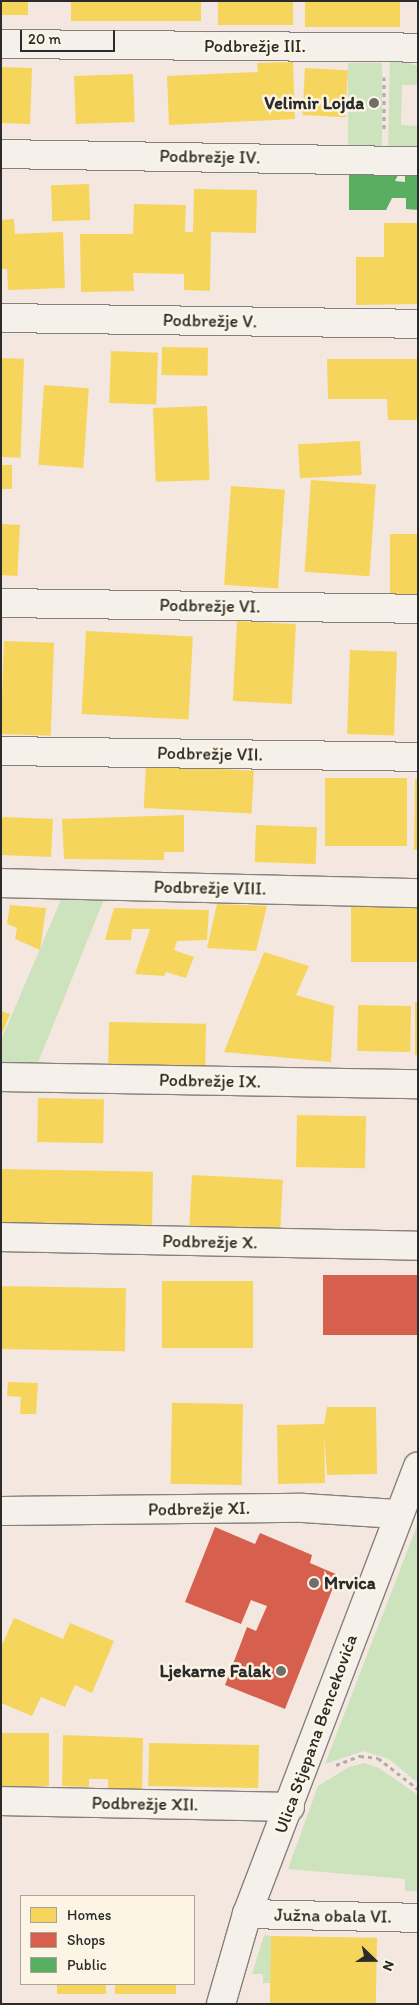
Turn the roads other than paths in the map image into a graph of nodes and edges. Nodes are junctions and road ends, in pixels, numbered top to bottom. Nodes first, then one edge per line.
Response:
1 (1, 44) edge
2 (418, 48) edge
3 (1, 154) edge
4 (418, 161) edge
5 (1, 318) edge
6 (418, 324) edge
7 (1, 603) edge
8 (418, 609) edge
9 (1, 751) edge
10 (418, 758) edge
11 (1, 883) edge
12 (418, 893) edge
13 (1, 1077) edge
14 (418, 1084) edge
15 (1, 1237) edge
16 (418, 1246) edge
17 (418, 1467) edge
18 (1, 1511) edge
19 (397, 1514) junction
20 (1, 1801) edge
21 (290, 1807) junction
22 (247, 1914) junction
23 (418, 1918) edge
24 (221, 2004) edge

1 - 2 street, Podbrežje III.
3 - 4 street, Podbrežje IV.
5 - 6 street, Podbrežje V.
7 - 8 street, Podbrežje VI.
9 - 10 street, Podbrežje VII.
11 - 12 street, Podbrežje VIII.
13 - 14 street, Podbrežje IX.
15 - 16 street, Podbrežje X.
17 - 19 street, Ulica Stjepana Bencekovića
18 - 19 street, Podbrežje XI.
19 - 21 street, Ulica Stjepana Bencekovića
20 - 21 street, Podbrežje XII.
21 - 22 street, Ulica Stjepana Bencekovića
22 - 23 street, Južna obala VI.
22 - 24 street, Ulica Stjepana Bencekovića

